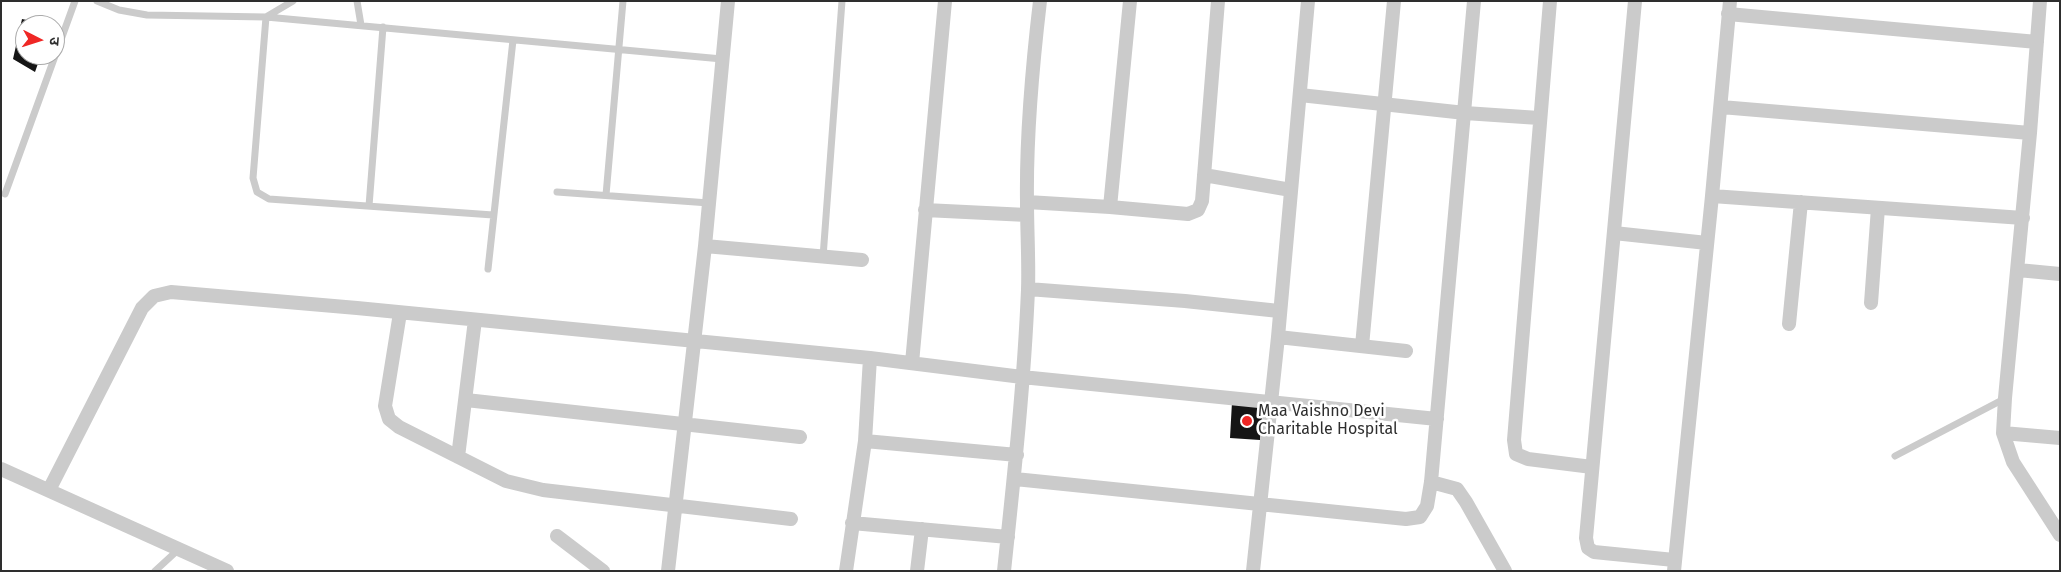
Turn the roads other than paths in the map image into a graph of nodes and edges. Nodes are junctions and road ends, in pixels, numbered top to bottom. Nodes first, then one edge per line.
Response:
1 (75, 1) edge
2 (97, 1) edge
3 (293, 1) edge
4 (357, 1) edge
5 (623, 1) edge
6 (728, 1) edge
7 (842, 1) edge
8 (945, 1) edge
9 (1040, 1) edge
10 (1130, 1) edge
11 (1218, 1) edge
12 (1308, 1) edge
13 (1394, 1) edge
14 (1474, 1) edge
15 (1550, 1) edge
16 (1636, 1) edge
17 (2040, 1) edge
18 (1729, 8) edge
19 (266, 16) junction
20 (361, 25) junction
21 (383, 27) junction
22 (513, 40) junction
23 (2037, 42) junction
24 (619, 50) junction
25 (722, 59) junction
26 (1300, 95) junction
27 (1386, 104) junction
28 (1721, 107) junction
29 (1465, 113) junction
30 (1539, 118) junction
31 (2030, 133) junction
32 (1204, 175) junction
33 (1291, 190) junction
34 (557, 192) dead end
35 (5, 194) dead end
36 (606, 195) junction
37 (1712, 196) junction
38 (709, 202) junction
39 (1801, 202) junction
40 (369, 206) junction
41 (1110, 207) junction
42 (1878, 208) junction
43 (1027, 209) junction
44 (925, 210) junction
45 (493, 216) junction
46 (2023, 218) junction
47 (1614, 233) junction
48 (1707, 244) junction
49 (705, 246) junction
50 (823, 256) junction
51 (862, 260) dead end
52 (488, 269) dead end
53 (2018, 270) junction
54 (2060, 274) edge
55 (1028, 288) junction
56 (1871, 303) dead end
57 (1279, 311) junction
58 (400, 312) junction
59 (475, 320) junction
60 (1789, 324) dead end
61 (1278, 337) junction
62 (695, 341) junction
63 (1362, 346) junction
64 (1406, 351) dead end
65 (870, 358) junction
66 (912, 363) junction
67 (1022, 377) junction
68 (2005, 398) junction
69 (466, 400) junction
70 (1270, 402) junction
71 (1437, 419) junction
72 (685, 425) junction
73 (2004, 433) junction
74 (800, 437) dead end
75 (2060, 438) edge
76 (865, 441) junction
77 (1017, 455) junction
78 (1895, 456) dead end
79 (458, 457) junction
80 (1592, 467) junction
81 (1, 470) edge
82 (1015, 479) junction
83 (1432, 482) junction
84 (49, 490) junction
85 (1260, 505) junction
86 (675, 506) junction
87 (791, 519) dead end
88 (2055, 522) edge
89 (852, 523) junction
90 (922, 529) junction
91 (2060, 535) edge
92 (557, 536) dead end
93 (1008, 537) junction
94 (179, 549) junction
95 (1674, 565) edge
96 (156, 571) edge
97 (227, 571) edge
98 (603, 571) edge
99 (668, 571) edge
100 (846, 571) edge
101 (918, 571) edge
102 (1004, 571) edge
103 (1253, 571) edge
104 (1505, 571) edge

1 - 35 lane
2 - 19 lane
3 - 19 lane
4 - 20 lane
5 - 24 lane
6 - 25 street
7 - 50 lane
8 - 44 street
9 - 43 street
10 - 41 street
11 - 32 street
12 - 26 street
13 - 27 street
14 - 29 street
15 - 30 street
16 - 47 street
17 - 23 street
18 - 23 street
18 - 28 street
19 - 20 lane
19 - 40 lane
20 - 21 lane
21 - 22 lane
21 - 40 lane
22 - 24 lane
22 - 45 lane
23 - 31 street
24 - 25 lane
24 - 36 lane
25 - 38 street
26 - 27 street
26 - 33 street
27 - 29 street
27 - 63 street
28 - 31 street
28 - 37 street
29 - 30 street
29 - 71 street
30 - 80 street
31 - 46 street
32 - 33 street
32 - 41 street
33 - 57 street
34 - 36 lane
36 - 38 lane
37 - 39 street
37 - 48 street
38 - 49 street
39 - 42 street
39 - 60 street
40 - 45 lane
41 - 43 street
42 - 46 street
42 - 56 street
43 - 44 street
43 - 55 street
44 - 66 street
45 - 52 lane
46 - 53 street
47 - 48 street
47 - 80 street
48 - 95 street
49 - 50 street
49 - 62 street
50 - 51 street
53 - 54 street
53 - 68 street
55 - 57 street
55 - 67 street
57 - 61 street
58 - 59 street
58 - 79 street
58 - 84 street
59 - 62 street
59 - 69 street
61 - 63 street
61 - 70 street
62 - 65 street
62 - 72 street
63 - 64 street
65 - 66 street
65 - 76 street
66 - 67 street
67 - 70 street
67 - 77 street
68 - 73 street
68 - 78 lane
69 - 72 street
69 - 79 street
70 - 71 street
70 - 85 street
71 - 83 street
72 - 74 street
72 - 86 street
73 - 75 street
73 - 88 street
76 - 77 street
76 - 89 street
77 - 82 street
79 - 86 street
80 - 95 street
81 - 84 street
82 - 85 street
82 - 93 street
83 - 85 street
83 - 104 street
84 - 94 street
85 - 103 street
86 - 87 street
86 - 99 street
88 - 91 street
89 - 90 street
89 - 100 street
90 - 93 street
90 - 101 street
92 - 98 street
93 - 102 street
94 - 96 lane
94 - 97 street

